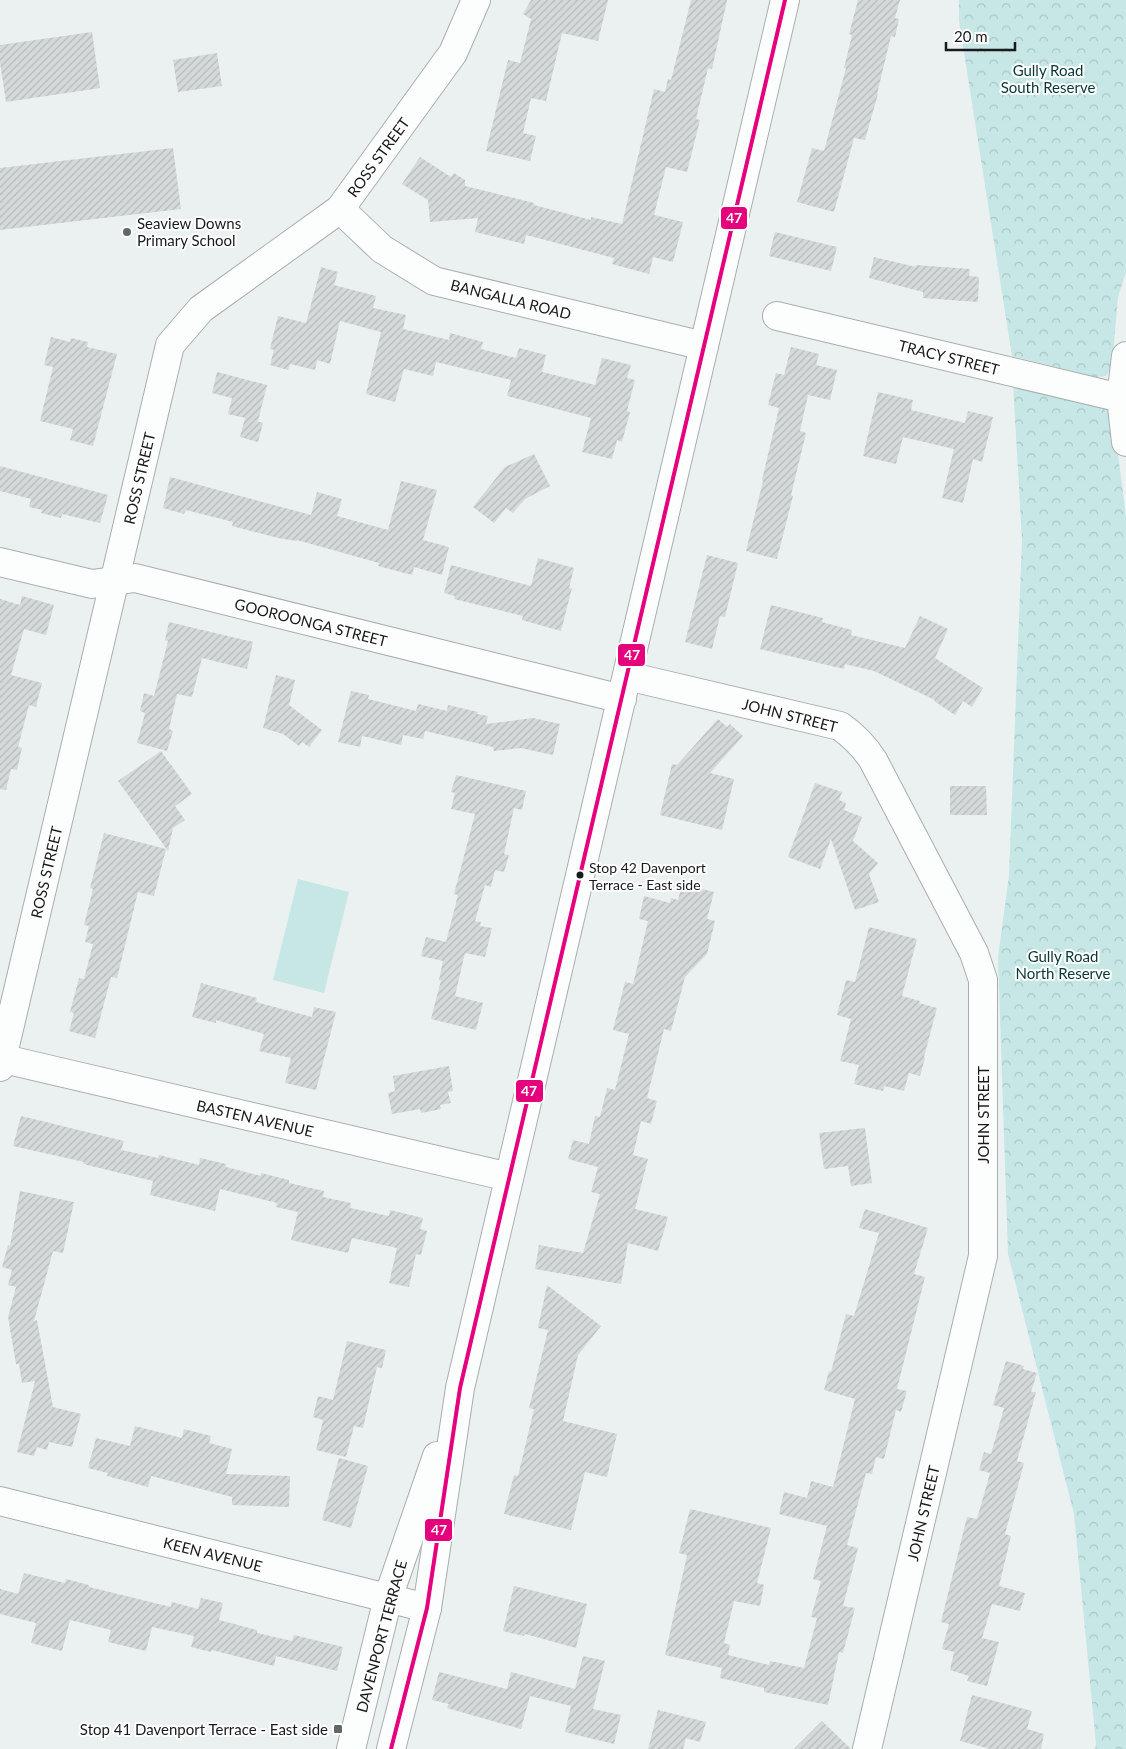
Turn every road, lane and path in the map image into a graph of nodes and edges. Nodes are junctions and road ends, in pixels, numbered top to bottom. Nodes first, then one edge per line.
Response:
1 (476, 0) edge
2 (785, 0) edge
3 (340, 210) junction
4 (777, 316) dead end
5 (704, 346) junction
6 (1126, 356) edge
7 (1121, 398) junction
8 (1126, 442) edge
9 (0, 562) edge
10 (116, 580) junction
11 (624, 687) junction
12 (1, 1061) edge
13 (509, 1177) junction
14 (460, 1388) junction
15 (0, 1501) edge
16 (388, 1598) junction
17 (427, 1608) junction
18 (353, 1742) edge
19 (397, 1748) edge
20 (867, 1749) edge

1 - 3 street, ROSS STREET
2 - 5 street
3 - 5 street, BANGALLA ROAD
3 - 10 street, ROSS STREET
4 - 7 street, TRACY STREET
5 - 11 street
6 - 7 street
7 - 8 street
9 - 10 street, GOOROONGA STREET
10 - 11 street, GOOROONGA STREET
10 - 12 street, ROSS STREET
11 - 13 street
11 - 20 street, JOHN STREET
12 - 13 street, BASTEN AVENUE
13 - 14 street
14 - 16 street, DAVENPORT TERRACE
14 - 17 street
15 - 16 street, KEEN AVENUE
16 - 17 street, KEEN AVENUE
16 - 18 street, DAVENPORT TERRACE
17 - 19 street
18 - 19 street

